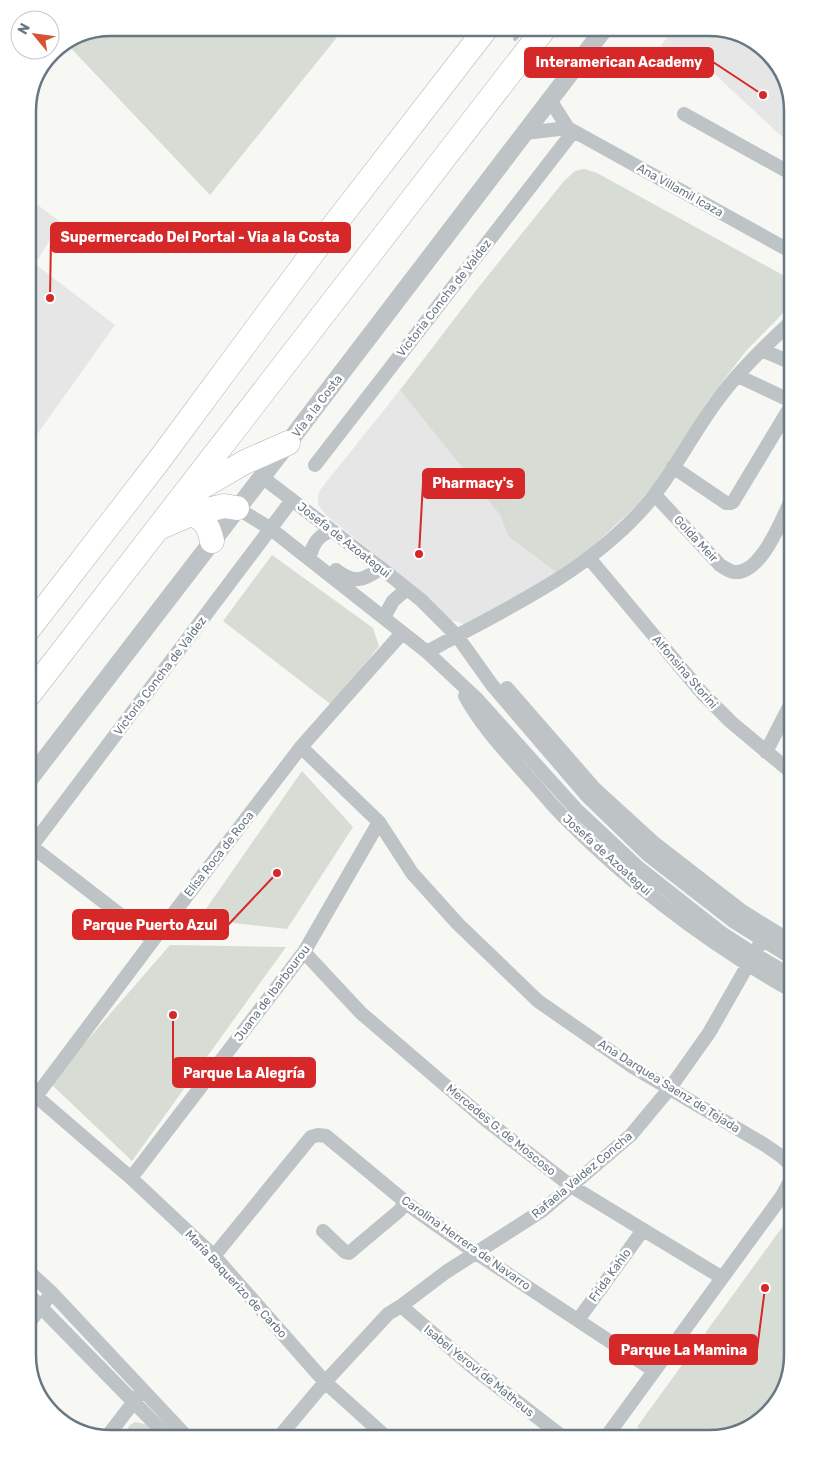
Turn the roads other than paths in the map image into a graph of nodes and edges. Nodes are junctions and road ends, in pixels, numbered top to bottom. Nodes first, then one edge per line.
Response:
1 (480, 36) edge
2 (539, 36) edge
3 (599, 36) edge
4 (550, 100) junction
5 (684, 114) dead end
6 (570, 130) junction
7 (525, 133) junction
8 (784, 170) edge
9 (784, 248) edge
10 (784, 328) edge
11 (762, 350) junction
12 (784, 360) edge
13 (738, 376) junction
14 (784, 398) edge
15 (784, 417) edge
16 (288, 442) junction
17 (315, 465) dead end
18 (673, 467) junction
19 (262, 477) junction
20 (655, 495) junction
21 (292, 500) junction
22 (185, 507) junction
23 (237, 508) junction
24 (784, 513) edge
25 (271, 529) junction
26 (333, 531) junction
27 (212, 541) junction
28 (589, 558) junction
29 (311, 561) junction
30 (382, 568) junction
31 (407, 589) junction
32 (384, 617) junction
33 (36, 620) edge
34 (402, 633) junction
35 (457, 636) junction
36 (427, 652) junction
37 (36, 686) edge
38 (784, 717) edge
39 (301, 747) junction
40 (766, 752) junction
41 (784, 767) edge
42 (36, 771) edge
43 (379, 822) junction
44 (36, 840) edge
45 (36, 854) edge
46 (766, 934) junction
47 (153, 940) junction
48 (784, 940) edge
49 (784, 951) edge
50 (304, 952) junction
51 (751, 960) junction
52 (784, 973) edge
53 (784, 985) edge
54 (670, 1088) junction
55 (36, 1097) edge
56 (36, 1105) edge
57 (784, 1159) edge
58 (131, 1178) junction
59 (571, 1186) junction
60 (784, 1192) edge
61 (406, 1202) junction
62 (643, 1230) junction
63 (323, 1231) dead end
64 (476, 1253) junction
65 (214, 1256) junction
66 (722, 1277) junction
67 (36, 1278) edge
68 (52, 1293) junction
69 (36, 1301) edge
70 (41, 1306) junction
71 (401, 1306) junction
72 (36, 1313) edge
73 (578, 1320) junction
74 (653, 1370) junction
75 (325, 1382) junction
76 (138, 1396) junction
77 (112, 1430) edge
78 (163, 1430) edge
79 (178, 1430) edge
80 (285, 1430) edge
81 (378, 1430) edge
82 (554, 1430) edge
83 (613, 1430) edge

1 - 33 highway
2 - 22 highway
3 - 4 street, Vía a la Costa
4 - 6 street, Ana Villamil Icaza
4 - 7 street, Vía a la Costa
5 - 8 street
6 - 7 street
6 - 9 street, Ana Villamil Icaza
6 - 17 street, Victoria Concha de Valdez
7 - 16 street, Vía a la Costa
10 - 11 street
11 - 12 street
11 - 13 street
13 - 14 street
13 - 18 street
15 - 18 street
16 - 19 street, Vía a la Costa
16 - 22 highway
18 - 20 street
19 - 21 street, Josefa de Azoategui
19 - 23 street, Vía a la Costa
20 - 24 street, Golda Meir
20 - 28 street
21 - 25 street, Victoria Concha de Valdez
21 - 26 street, Josefa de Azoategui
22 - 23 highway
22 - 27 highway
22 - 37 highway
23 - 25 street, Josefa de Azoategui
23 - 27 street, Vía a la Costa
25 - 29 street, Josefa de Azoategui
25 - 44 street, Victoria Concha de Valdez
26 - 29 street
26 - 30 street, Josefa de Azoategui
27 - 42 street, Vía a la Costa
28 - 35 street
28 - 40 street, Alfonsina Storini
29 - 30 street
29 - 32 street, Josefa de Azoategui
30 - 31 street, Josefa de Azoategui
31 - 32 street
31 - 35 street, Josefa de Azoategui
32 - 34 street, Josefa de Azoategui
34 - 36 street, Josefa de Azoategui
34 - 39 street, Elisa Roca de Roca
35 - 36 street
35 - 46 street, Josefa de Azoategui
36 - 51 street, Josefa de Azoategui
38 - 40 street
39 - 43 street, Ana Darquea Saenz de Tejada
39 - 47 street, Elisa Roca de Roca
40 - 41 street, Alfonsina Storini
43 - 50 street, Juana de Ibarbourou
43 - 54 street, Ana Darquea Saenz de Tejada
45 - 47 street
46 - 48 street, Josefa de Azoategui
46 - 49 street, Josefa de Azoategui
46 - 51 street, Rafaela Valdez Concha
47 - 55 street, Elisa Roca de Roca
50 - 58 street, Juana de Ibarbourou
50 - 59 street, Mercedes G. de Moscoso
51 - 52 street, Josefa de Azoategui
51 - 53 street, Josefa de Azoategui
51 - 54 street, Rafaela Valdez Concha
54 - 57 street, Ana Darquea Saenz de Tejada
54 - 59 street, Rafaela Valdez Concha
56 - 58 street, María Baquerizo de Carbo
58 - 65 street, María Baquerizo de Carbo
59 - 62 street, Mercedes G. de Moscoso
59 - 64 street, Rafaela Valdez Concha
60 - 66 street, Ana Darquea Saenz de Tejada
61 - 63 street
61 - 64 street, Carolina Herrera de Navarro
61 - 65 street, Carolina Herrera de Navarro
62 - 66 street, Mercedes G. de Moscoso
62 - 73 street, Frida Kahlo
64 - 71 street, Rafaela Valdez Concha
64 - 73 street, Carolina Herrera de Navarro
65 - 75 street, María Baquerizo de Carbo
66 - 74 street
67 - 68 street
68 - 70 street
68 - 76 street
69 - 70 street
70 - 72 street
70 - 76 street
71 - 75 street, Rafaela Valdez Concha
71 - 82 street, Isabel Yerovi de Matheus
73 - 74 street, Carolina Herrera de Navarro
74 - 83 street
75 - 80 street, Rafaela Valdez Concha
75 - 81 street, María Baquerizo de Carbo
76 - 77 street
76 - 78 street
76 - 79 street

